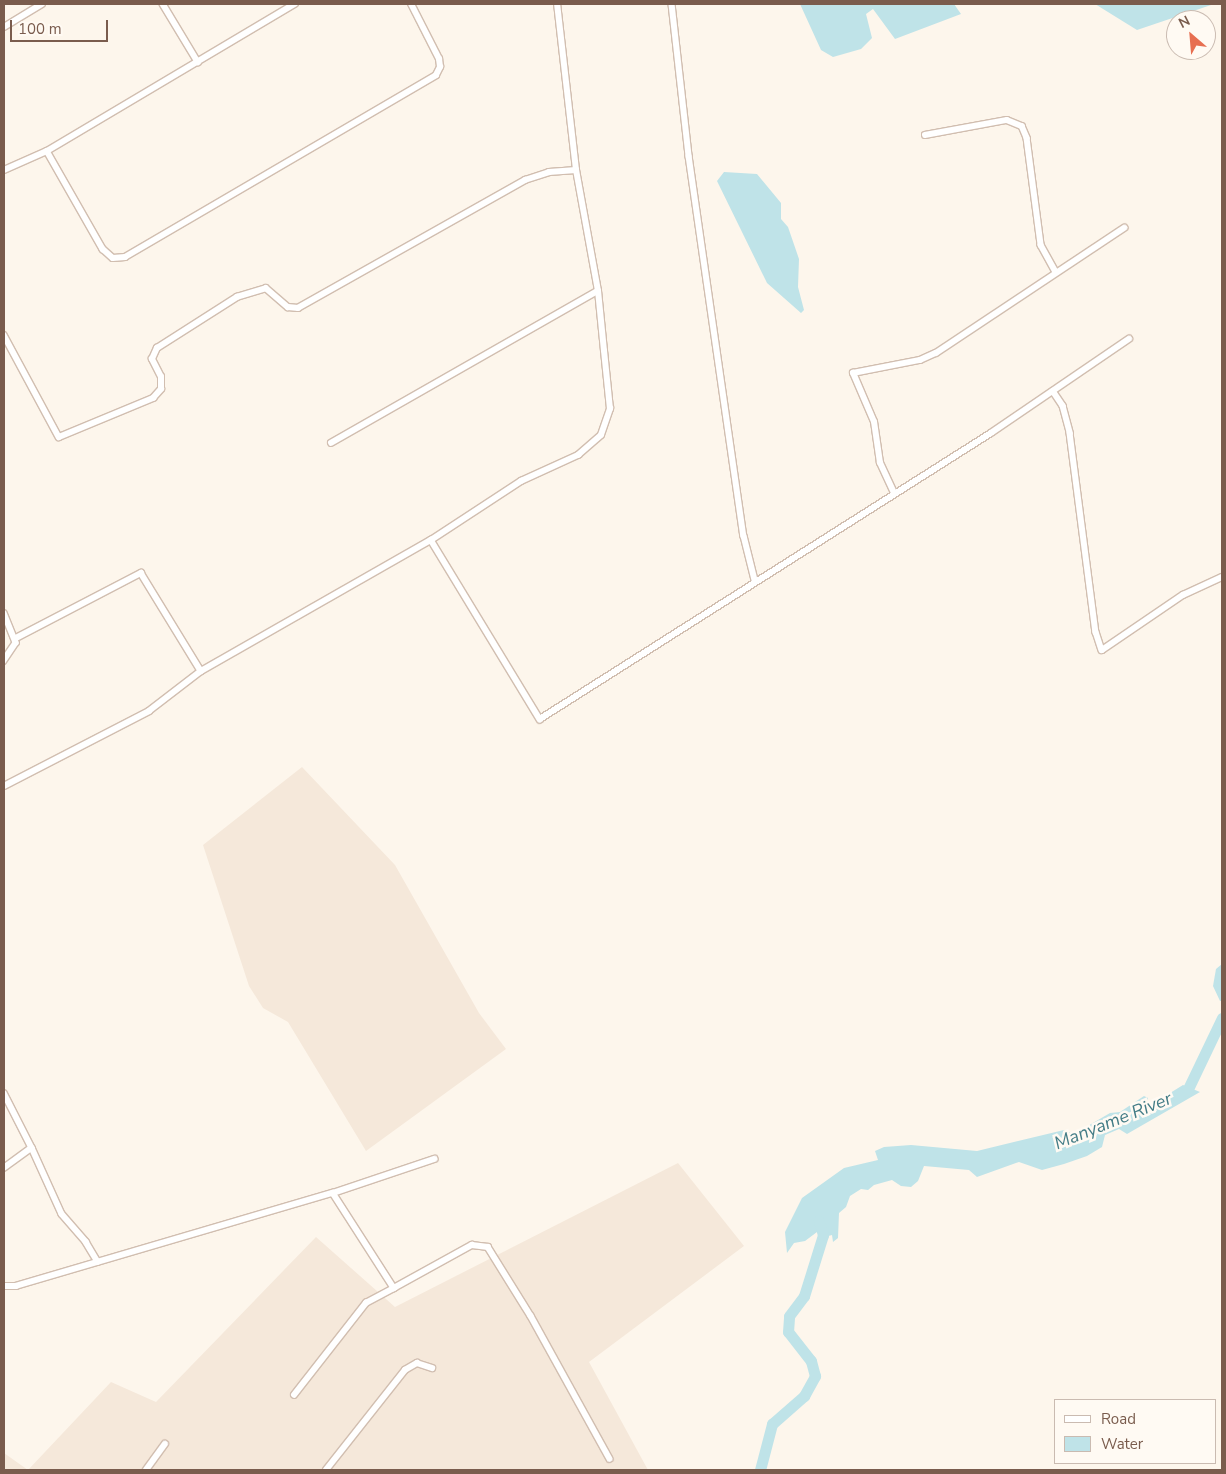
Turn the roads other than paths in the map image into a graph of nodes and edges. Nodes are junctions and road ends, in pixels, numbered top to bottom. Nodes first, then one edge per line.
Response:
1 (42, 4) edge
2 (163, 4) edge
3 (295, 4) edge
4 (411, 4) edge
5 (557, 4) edge
6 (672, 4) edge
7 (4, 26) edge
8 (198, 62) junction
9 (925, 135) dead end
10 (47, 152) junction
11 (4, 170) edge
12 (576, 170) junction
13 (1124, 228) dead end
14 (1056, 272) junction
15 (598, 292) junction
16 (4, 335) edge
17 (1129, 339) dead end
18 (1053, 391) junction
19 (331, 444) dead end
20 (894, 493) junction
21 (431, 540) junction
22 (1222, 577) edge
23 (755, 580) junction
24 (4, 612) edge
25 (16, 638) junction
26 (4, 661) edge
27 (201, 670) junction
28 (4, 786) edge
29 (4, 1093) edge
30 (32, 1148) junction
31 (434, 1159) dead end
32 (4, 1168) edge
33 (333, 1193) junction
34 (98, 1262) junction
35 (4, 1286) edge
36 (394, 1288) junction
37 (432, 1368) dead end
38 (294, 1395) dead end
39 (165, 1444) dead end
40 (610, 1460) dead end
41 (146, 1470) edge
42 (326, 1470) edge

1 - 7 street
2 - 8 street
3 - 8 street
4 - 10 street
5 - 12 street
6 - 23 street
8 - 10 street
9 - 14 street
10 - 11 street
12 - 15 street
12 - 16 street
13 - 14 street
14 - 20 street
15 - 19 street
15 - 21 street
17 - 18 street
18 - 20 street
18 - 22 street
20 - 23 street
21 - 23 street
21 - 27 street
24 - 25 street
25 - 26 street
25 - 27 street
27 - 28 street
29 - 30 street
30 - 32 street
30 - 34 street
31 - 33 street
33 - 34 street
33 - 36 street
34 - 35 street
36 - 38 street
36 - 40 street
37 - 42 street
39 - 41 street

